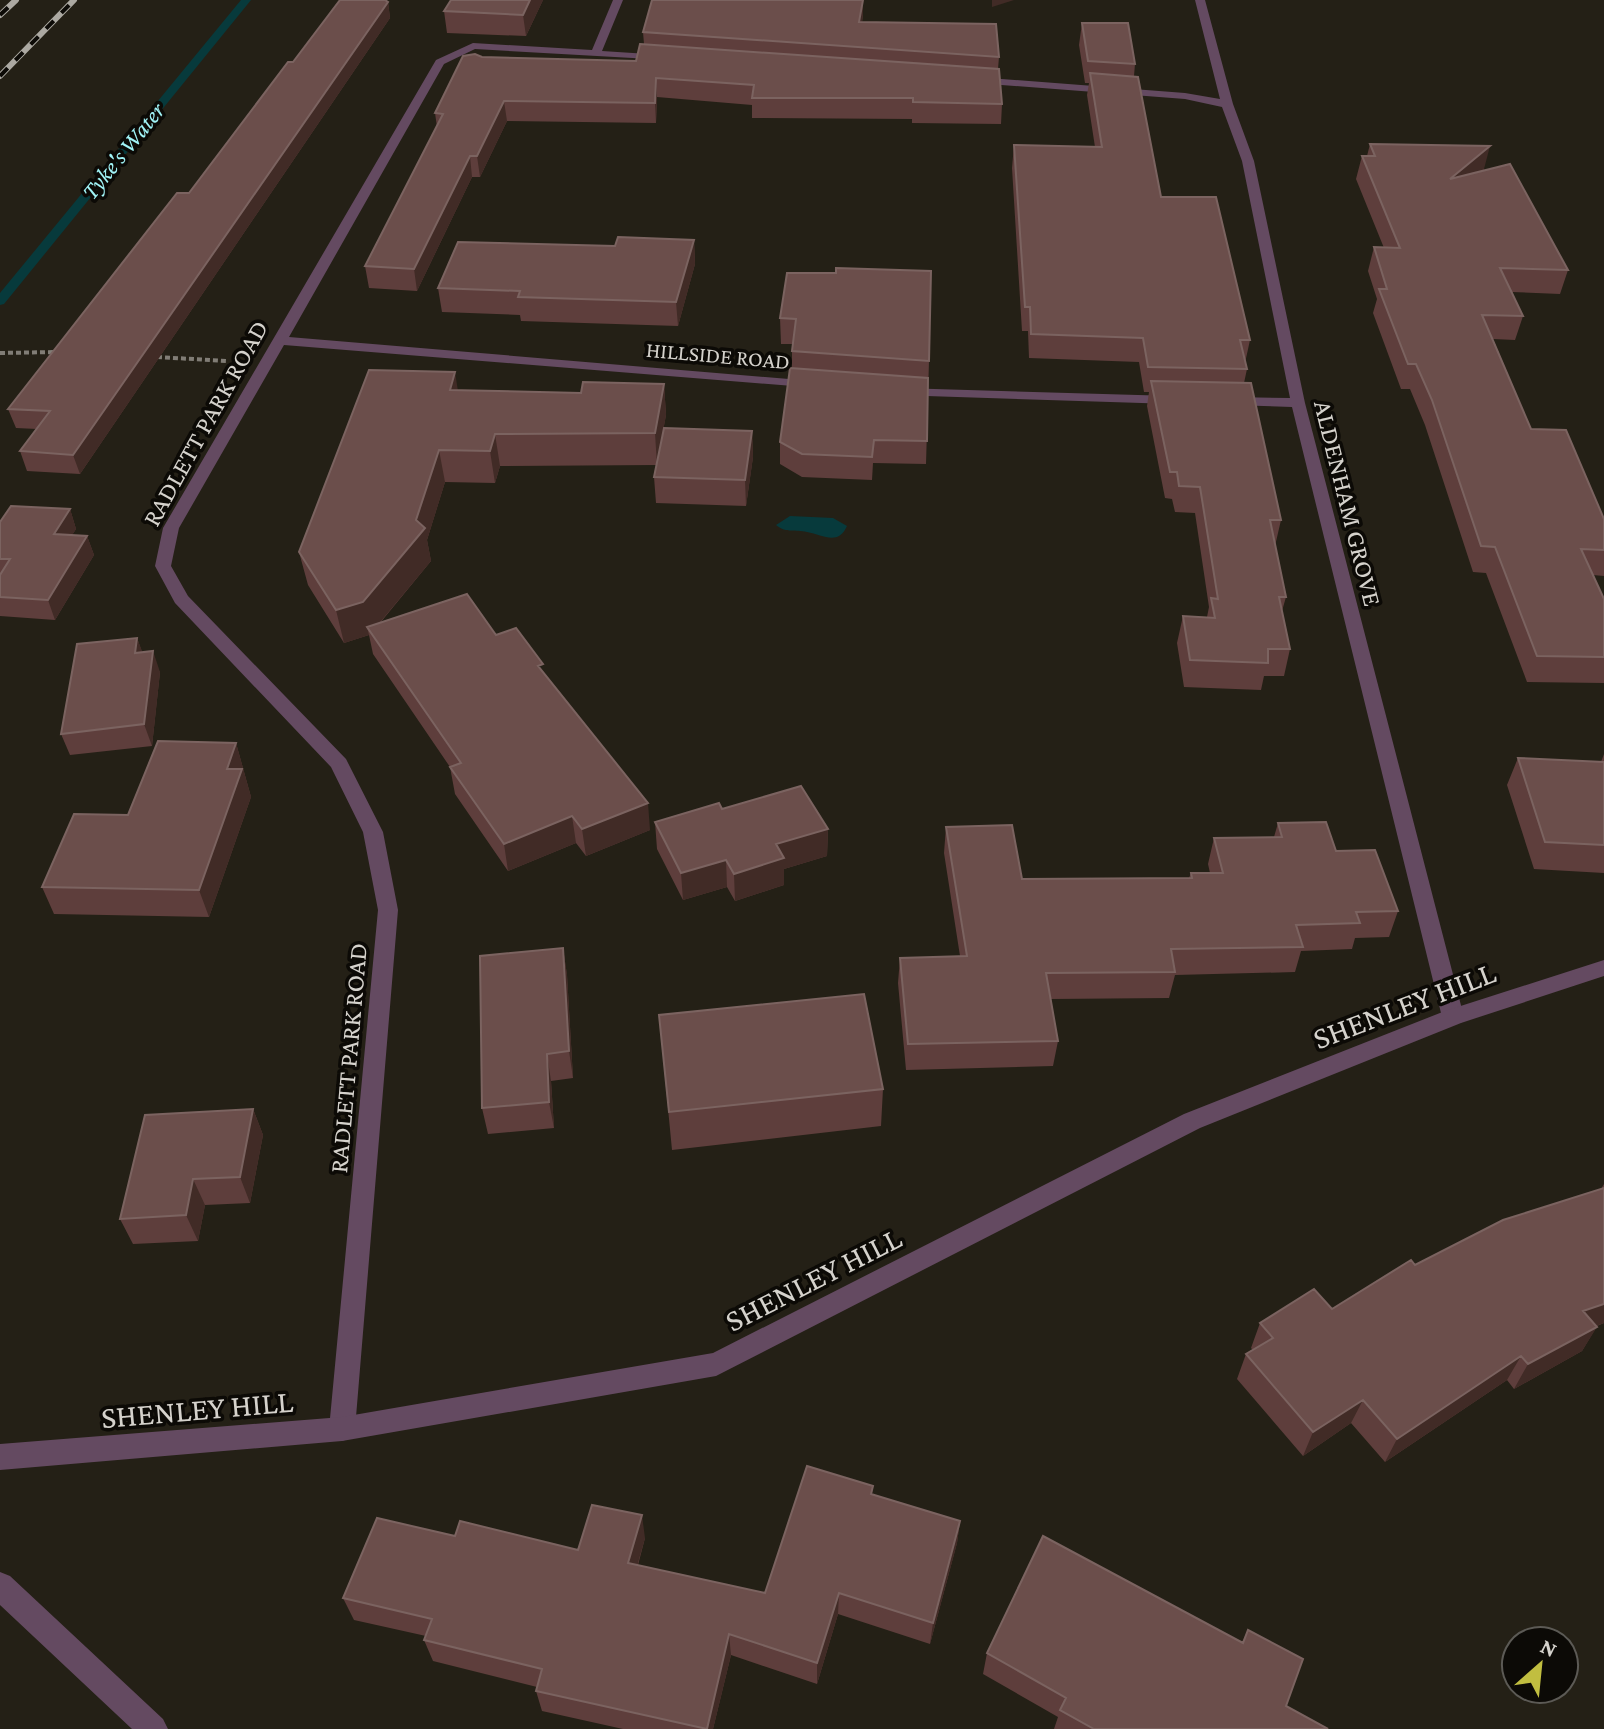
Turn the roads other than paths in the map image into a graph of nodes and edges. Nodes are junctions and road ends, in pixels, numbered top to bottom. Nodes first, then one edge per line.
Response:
1 (618, 0) edge
2 (1200, 0) edge
3 (596, 53) junction
4 (675, 58) edge
5 (962, 79) edge
6 (1227, 104) junction
7 (279, 340) junction
8 (833, 386) edge
9 (881, 390) edge
10 (1298, 403) junction
11 (1604, 968) edge
12 (1453, 1017) junction
13 (342, 1429) junction
14 (0, 1457) edge
15 (0, 1586) edge
16 (153, 1729) edge

1 - 3 street
2 - 6 street, ALDENHAM GROVE
3 - 4 street
3 - 7 street, RADLETT PARK ROAD
5 - 6 street
6 - 10 street, ALDENHAM GROVE
7 - 8 street, HILLSIDE ROAD
7 - 13 street, RADLETT PARK ROAD
9 - 10 street
10 - 12 street, ALDENHAM GROVE
11 - 12 street, SHENLEY HILL
12 - 13 street, SHENLEY HILL
13 - 14 street, SHENLEY HILL
15 - 16 street

